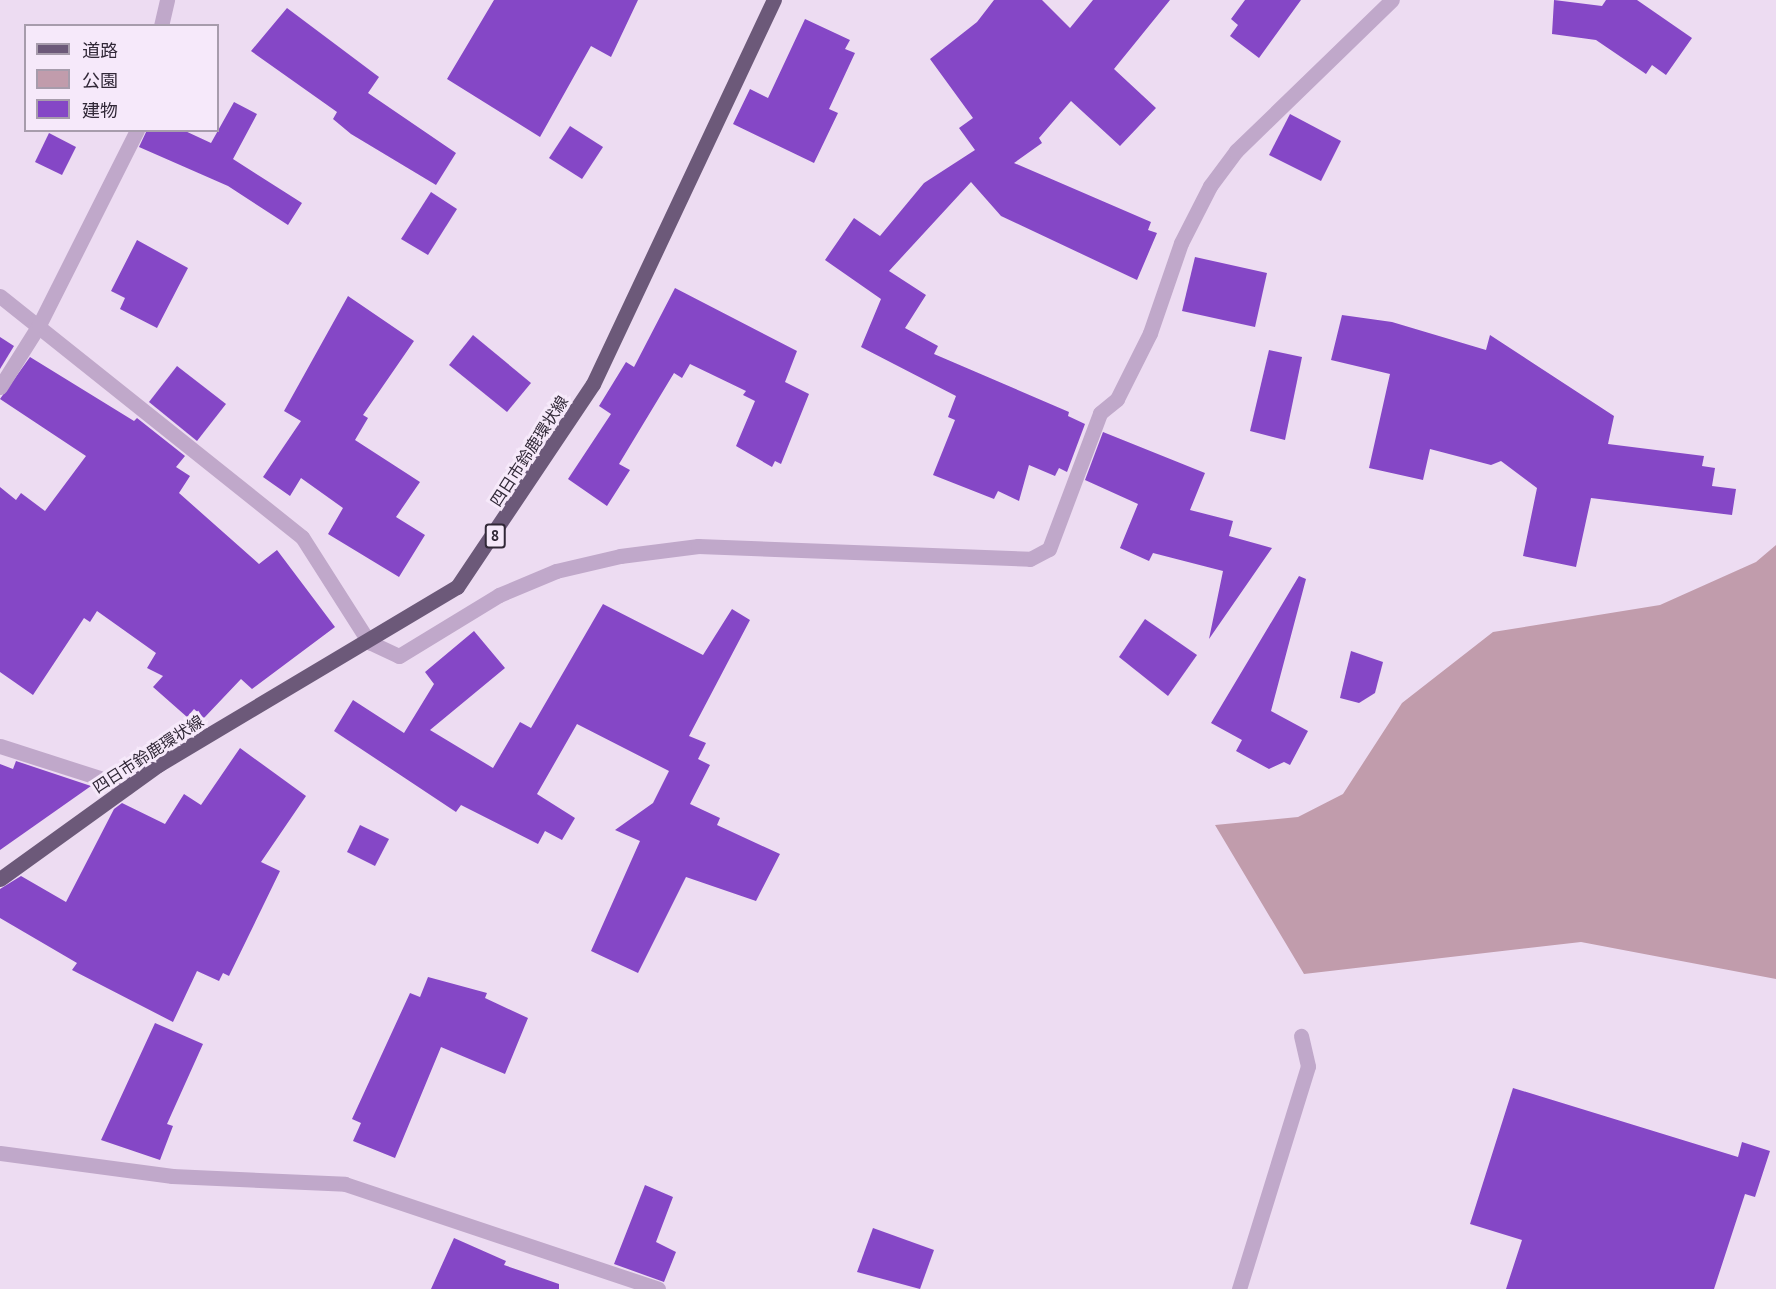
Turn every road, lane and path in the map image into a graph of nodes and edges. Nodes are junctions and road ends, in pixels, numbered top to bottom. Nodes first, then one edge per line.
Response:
1 (167, 0) edge
2 (774, 0) edge
3 (1392, 0) edge
4 (161, 24) edge
5 (136, 132) edge
6 (0, 296) edge
7 (39, 326) junction
8 (0, 387) edge
9 (369, 642) junction
10 (0, 746) edge
11 (128, 787) junction
12 (0, 879) edge
13 (1301, 1036) dead end
14 (0, 1153) edge
15 (658, 1289) edge
16 (1239, 1289) edge

1 - 4 street
2 - 9 main road, 四日市鈴鹿環状線 / 8
3 - 9 street
5 - 7 street
6 - 7 street
7 - 8 street
7 - 9 street
9 - 11 main road, 四日市鈴鹿環状線 / 8
10 - 11 street
11 - 12 main road, 四日市鈴鹿環状線 / 8
13 - 16 street
14 - 15 street

